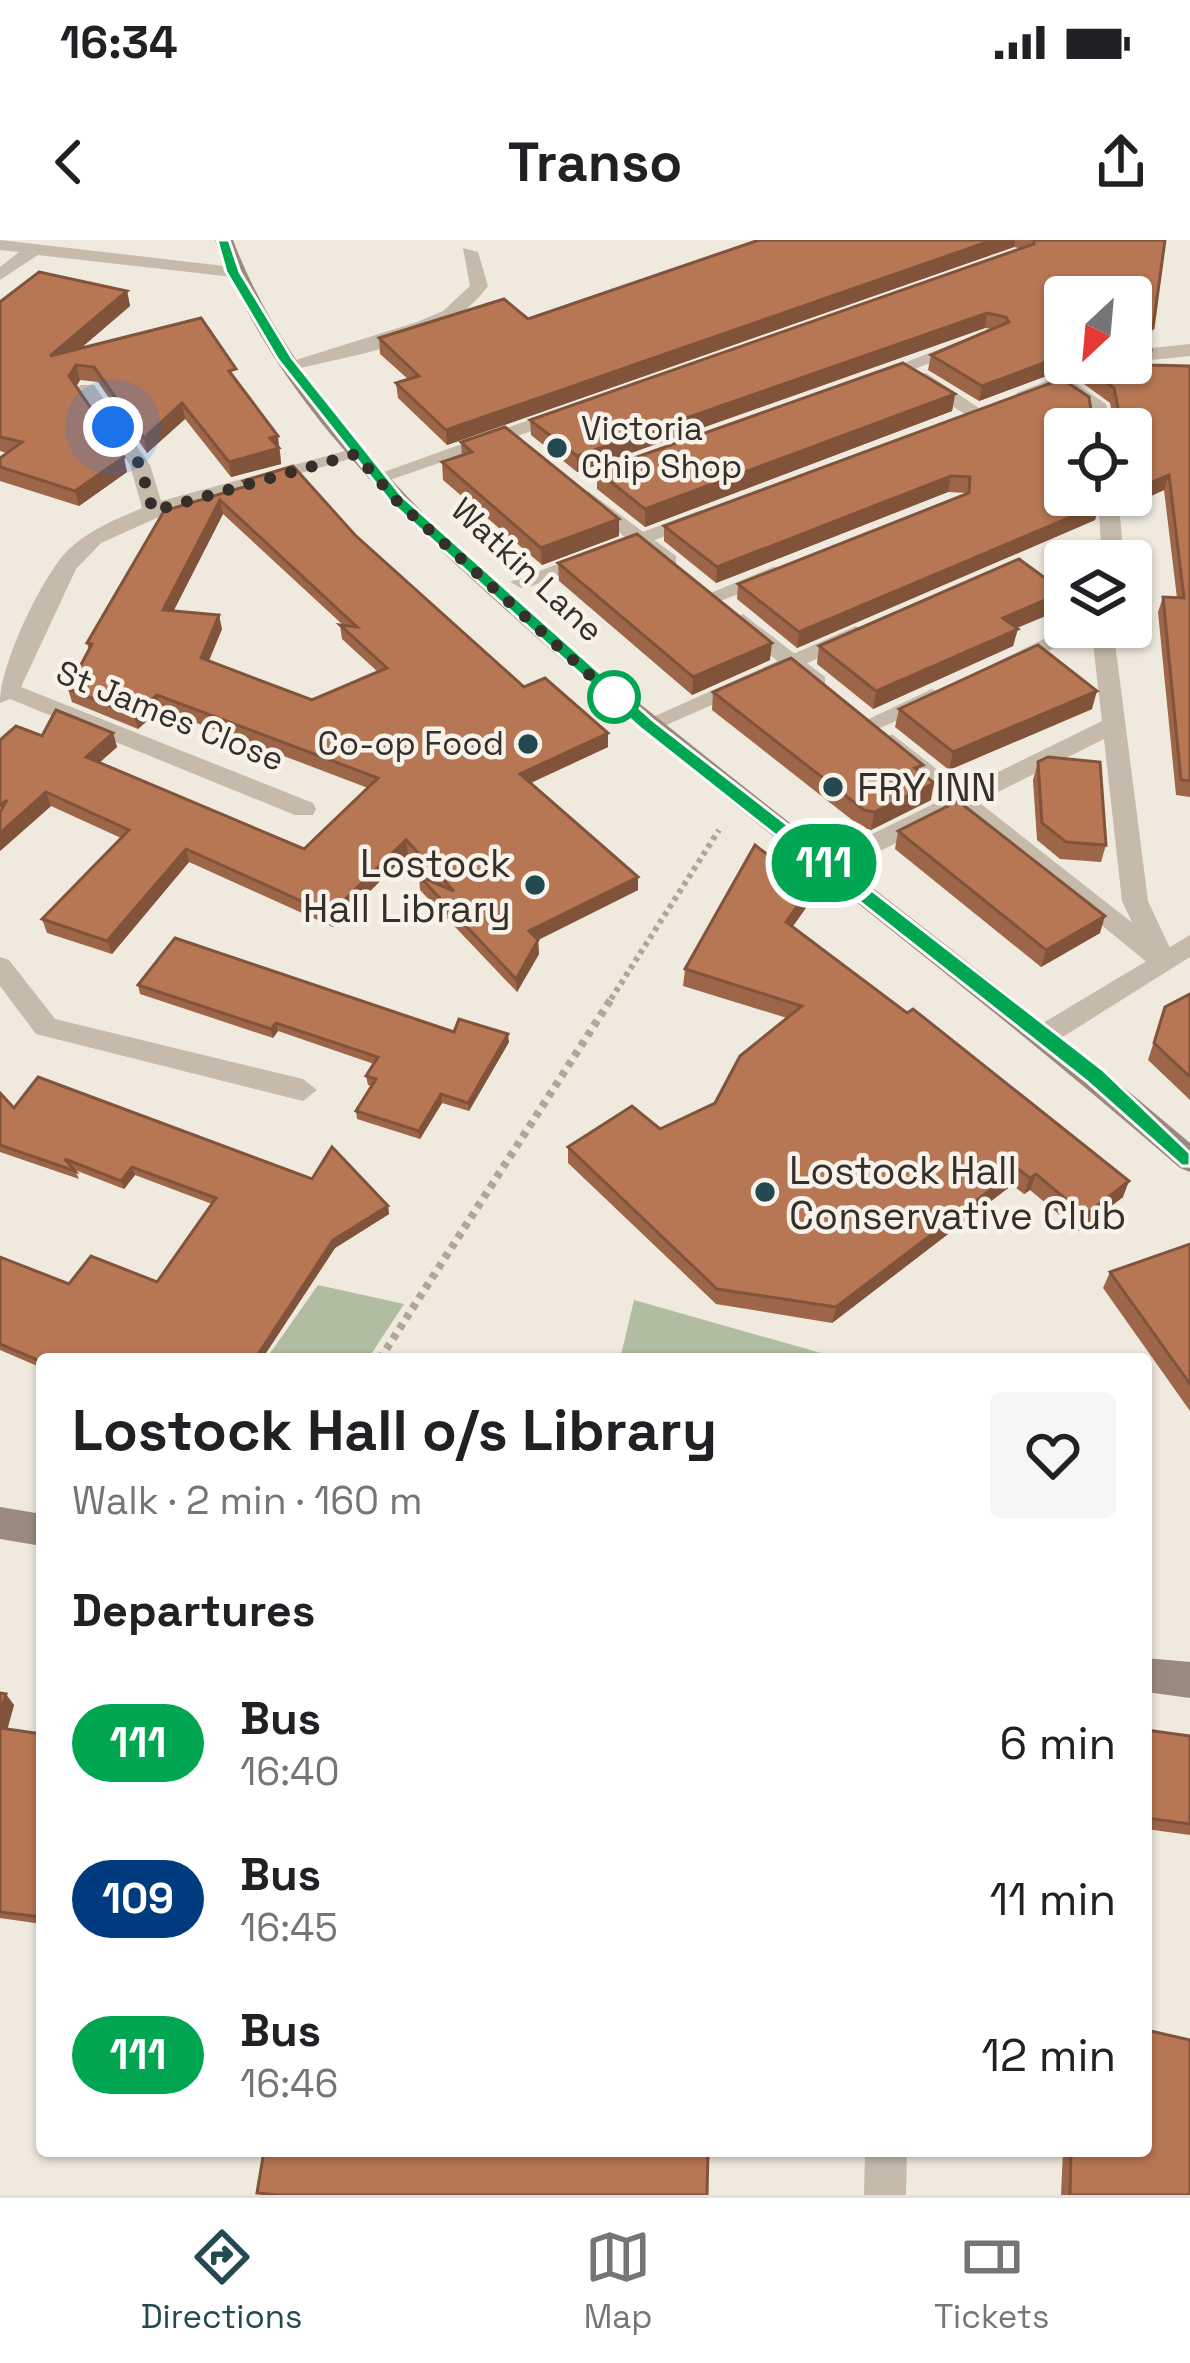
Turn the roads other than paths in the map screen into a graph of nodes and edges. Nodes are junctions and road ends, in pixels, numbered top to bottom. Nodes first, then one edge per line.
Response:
1 (224, 240) edge
2 (0, 245) edge
3 (34, 249) junction
4 (469, 252) dead end
5 (233, 272) junction
6 (0, 275) edge
7 (993, 336) edge
8 (1190, 350) edge
9 (1152, 353) edge
10 (289, 365) junction
11 (903, 368) junction
12 (862, 383) edge
13 (1052, 384) edge
14 (1064, 384) edge
15 (87, 389) edge
16 (596, 403) edge
17 (1099, 408) edge
18 (975, 412) junction
19 (953, 420) edge
20 (356, 454) junction
21 (377, 478) junction
22 (597, 478) edge
23 (723, 508) edge
24 (153, 511) junction
25 (640, 539) junction
26 (797, 563) edge
27 (509, 587) junction
28 (712, 597) junction
29 (875, 624) edge
30 (1044, 646) edge
31 (1104, 648) edge
32 (792, 661) junction
33 (987, 671) edge
34 (948, 689) edge
35 (4, 693) edge
36 (854, 711) junction
37 (647, 725) junction
38 (1110, 726) junction
39 (965, 801) junction
40 (304, 809) dead end
41 (828, 866) junction
42 (1190, 944) edge
43 (1163, 961) junction
44 (0, 967) edge
45 (1042, 1036) junction
46 (303, 1090) dead end
47 (1190, 1160) edge
48 (0, 1523) edge
49 (36, 1529) edge
50 (1152, 1676) edge
51 (1190, 1679) edge
52 (886, 2157) edge
53 (885, 2195) edge

1 - 5 main road, Watkin Lane
2 - 3 street
3 - 5 street
3 - 6 street
4 - 10 street
5 - 10 main road, Watkin Lane
7 - 11 street
8 - 9 street
10 - 20 main road, Watkin Lane
11 - 12 street
11 - 18 street
13 - 18 street
14 - 17 street
15 - 24 street
16 - 21 street
18 - 19 street
20 - 21 main road, Watkin Lane
20 - 24 street, St James Close
21 - 27 main road, Watkin Lane
22 - 25 street
23 - 25 street
24 - 35 street, St James Close
25 - 27 street
25 - 28 street
26 - 28 street
27 - 37 main road, Watkin Lane
28 - 32 street
29 - 32 street
30 - 33 street
31 - 38 street
32 - 36 street
32 - 37 street
34 - 36 street
35 - 40 street, St James Close
36 - 39 street
37 - 41 main road, Watkin Lane
38 - 39 street
38 - 43 street
39 - 41 street
39 - 43 street
41 - 45 main road, Watkin Lane
42 - 43 street
43 - 45 street
44 - 46 street
45 - 47 main road, Watkin Lane
48 - 49 main road
50 - 51 main road
52 - 53 street

